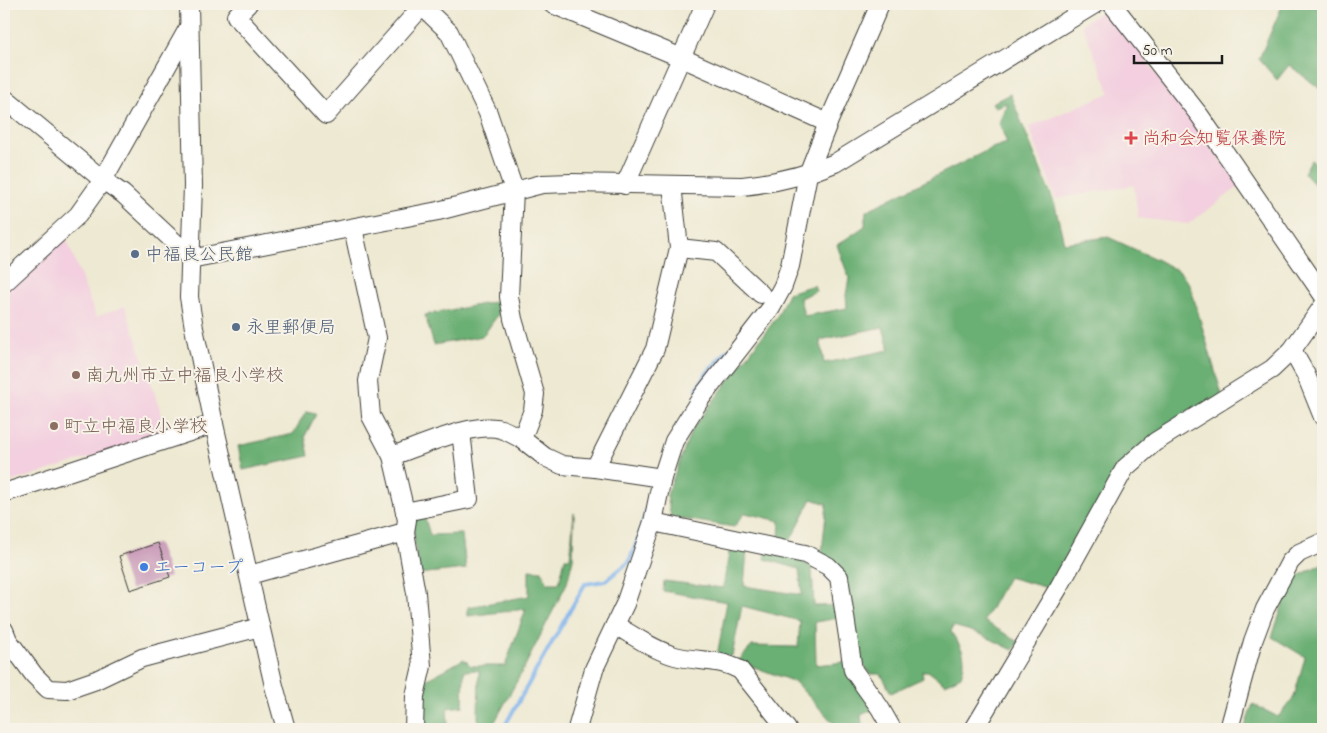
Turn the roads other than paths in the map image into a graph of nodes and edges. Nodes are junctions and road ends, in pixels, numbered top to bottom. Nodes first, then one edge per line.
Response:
1 (248, 4) edge
2 (552, 4) edge
3 (705, 4) edge
4 (880, 4) edge
5 (1095, 4) edge
6 (1112, 4) edge
7 (191, 5) edge
8 (423, 5) edge
9 (190, 26) junction
10 (682, 58) junction
11 (4, 98) edge
12 (828, 123) junction
13 (808, 174) junction
14 (103, 180) junction
15 (625, 184) junction
16 (672, 185) junction
17 (514, 190) junction
18 (353, 228) junction
19 (679, 248) junction
20 (190, 259) junction
21 (4, 283) edge
22 (761, 294) dead end
23 (1323, 294) edge
24 (1323, 306) edge
25 (1292, 350) junction
26 (1323, 417) edge
27 (214, 424) junction
28 (461, 432) junction
29 (522, 439) junction
30 (392, 456) junction
31 (595, 468) junction
32 (656, 477) junction
33 (4, 493) edge
34 (405, 512) junction
35 (653, 522) junction
36 (405, 532) junction
37 (1323, 542) edge
38 (249, 575) junction
39 (615, 625) junction
40 (260, 627) junction
41 (4, 630) edge
42 (12, 657) edge
43 (286, 729) edge
44 (414, 729) edge
45 (577, 729) edge
46 (786, 729) edge
47 (892, 729) edge
48 (974, 729) edge
49 (1229, 729) edge

1 - 8 street
2 - 10 street
3 - 10 street
4 - 12 street
5 - 13 street
6 - 23 street
7 - 9 street
8 - 17 street
9 - 14 street
9 - 20 street
10 - 12 street
10 - 15 street
11 - 14 street
12 - 13 street
13 - 16 street
13 - 32 street
14 - 20 street
14 - 21 street
15 - 16 street
15 - 17 street
16 - 19 street
17 - 18 street
17 - 29 street
18 - 20 street
18 - 30 street
19 - 22 street
19 - 31 street
20 - 27 street
24 - 25 street
25 - 26 street
25 - 48 street
27 - 33 street
27 - 38 street
28 - 29 street
28 - 30 street
28 - 34 street
29 - 31 street
30 - 34 street
31 - 32 street
32 - 35 street
34 - 36 street
35 - 39 street
35 - 47 street
36 - 38 street
36 - 44 street
37 - 49 street
38 - 40 street
39 - 45 street
39 - 46 street
40 - 42 street
40 - 43 street
41 - 42 street

